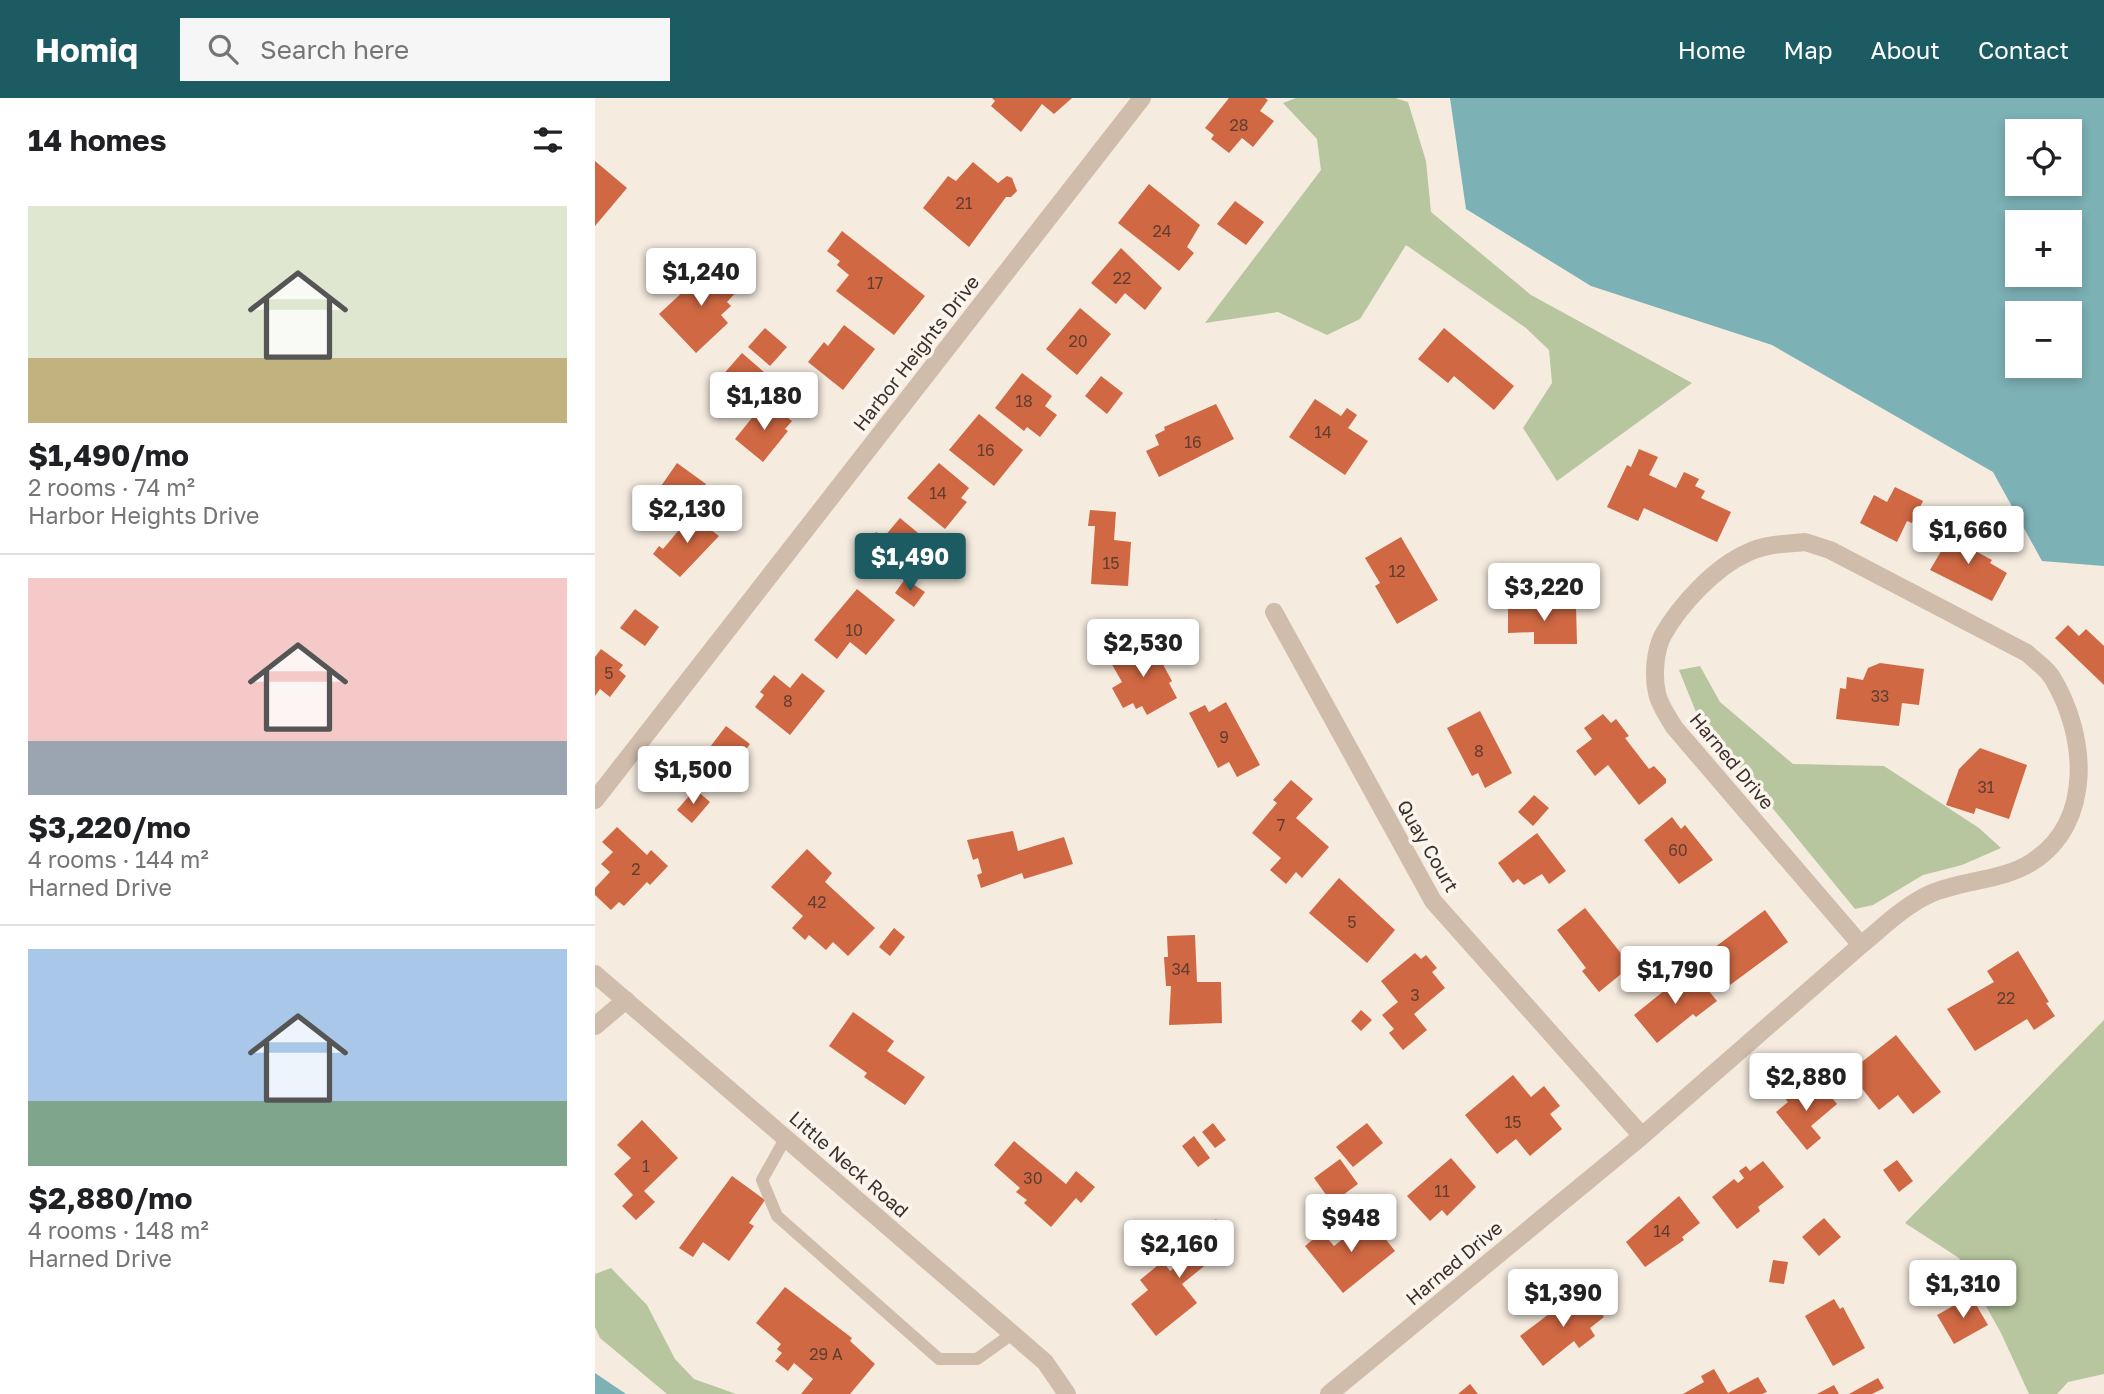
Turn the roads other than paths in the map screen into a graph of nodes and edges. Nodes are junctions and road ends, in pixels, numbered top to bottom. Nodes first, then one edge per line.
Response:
1 (1142, 98) edge
2 (1274, 612) dead end
3 (595, 800) edge
4 (1861, 945) junction
5 (595, 974) edge
6 (626, 1000) junction
7 (595, 1026) edge
8 (1641, 1136) junction
9 (786, 1137) junction
10 (1012, 1334) junction
11 (1067, 1394) edge
12 (1329, 1394) edge

1 - 3 street, Harbor Heights Drive
2 - 8 street, Quay Court
4 - 4 street, Harned Drive
4 - 8 street, Harned Drive
5 - 6 street, Little Neck Road
6 - 7 street
6 - 9 street, Little Neck Road
8 - 12 street, Harned Drive
9 - 10 street, Little Neck Road
9 - 10 lane
10 - 11 street, Little Neck Road

